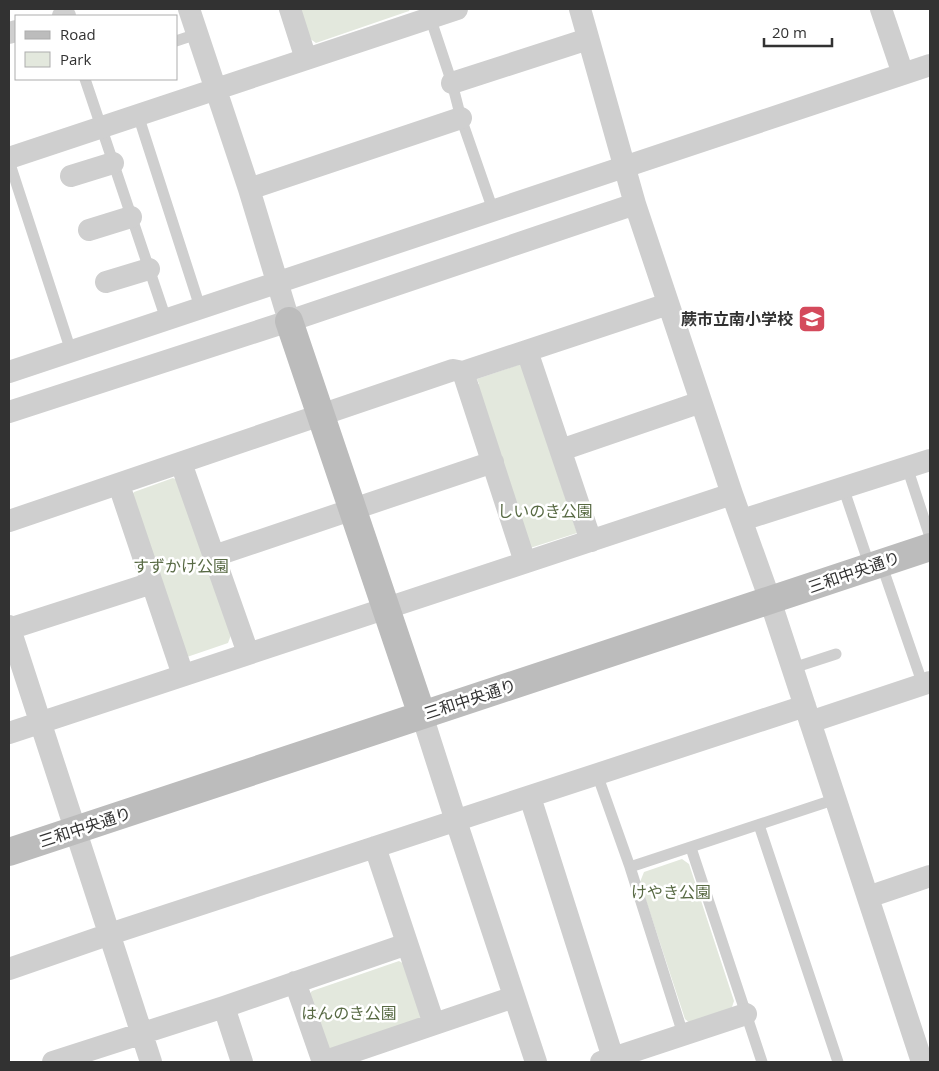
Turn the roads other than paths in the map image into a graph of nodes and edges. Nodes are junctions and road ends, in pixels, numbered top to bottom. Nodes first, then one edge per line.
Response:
1 (189, 9) edge
2 (290, 9) edge
3 (456, 9) edge
4 (580, 9) edge
5 (881, 9) edge
6 (429, 13) edge
7 (187, 38) edge
8 (588, 39) junction
9 (306, 58) junction
10 (930, 65) edge
11 (903, 74) junction
12 (85, 80) edge
13 (452, 83) junction
14 (216, 89) junction
15 (138, 115) junction
16 (461, 118) junction
17 (101, 127) junction
18 (9, 159) edge
19 (114, 164) junction
20 (624, 166) junction
21 (71, 176) dead end
22 (249, 189) junction
23 (635, 204) junction
24 (493, 210) junction
25 (131, 216) junction
26 (89, 230) dead end
27 (149, 269) junction
28 (106, 282) dead end
29 (277, 282) junction
30 (668, 304) junction
31 (200, 307) junction
32 (166, 319) junction
33 (289, 321) junction
34 (71, 351) junction
35 (528, 351) junction
36 (10, 367) edge
37 (463, 372) junction
38 (701, 402) junction
39 (9, 412) edge
40 (321, 415) junction
41 (560, 450) junction
42 (930, 460) edge
43 (493, 462) junction
44 (181, 463) junction
45 (907, 467) junction
46 (119, 485) junction
47 (843, 488) junction
48 (732, 494) junction
49 (353, 510) junction
50 (742, 520) junction
51 (9, 521) edge
52 (930, 537) edge
53 (591, 541) junction
54 (930, 547) edge
55 (214, 556) junction
56 (525, 562) junction
57 (876, 565) junction
58 (152, 583) junction
59 (770, 600) junction
60 (386, 608) junction
61 (9, 628) edge
62 (248, 653) junction
63 (836, 654) dead end
64 (793, 668) junction
65 (183, 675) junction
66 (927, 683) edge
67 (808, 714) junction
68 (422, 715) junction
69 (41, 722) junction
70 (9, 733) edge
71 (597, 774) junction
72 (530, 797) junction
73 (836, 800) junction
74 (456, 821) junction
75 (759, 825) junction
76 (75, 830) junction
77 (375, 847) junction
78 (691, 848) junction
79 (9, 852) edge
80 (630, 867) junction
81 (930, 876) edge
82 (868, 897) junction
83 (110, 934) junction
84 (407, 944) junction
85 (9, 969) edge
86 (295, 982) junction
87 (514, 996) junction
88 (224, 1006) junction
89 (746, 1014) junction
90 (434, 1024) junction
91 (142, 1034) junction
92 (683, 1034) junction
93 (607, 1060) edge
94 (53, 1062) edge
95 (151, 1062) edge
96 (242, 1062) edge
97 (323, 1062) edge
98 (536, 1062) edge
99 (762, 1062) edge
100 (838, 1062) edge
101 (922, 1062) edge

1 - 7 street
2 - 9 street
3 - 6 street
4 - 8 street
5 - 11 street
6 - 9 street
6 - 13 lane
7 - 14 street
8 - 13 street
8 - 20 street
9 - 14 street
10 - 11 street
11 - 20 street
12 - 17 lane
13 - 16 lane
14 - 15 street
14 - 22 street
15 - 17 street
15 - 31 lane
16 - 22 street
16 - 24 lane
17 - 18 street
17 - 19 lane
18 - 34 lane
19 - 21 street
19 - 25 lane
20 - 23 street
20 - 24 street
22 - 29 street
23 - 30 street
23 - 33 street
24 - 29 street
25 - 26 street
25 - 27 lane
27 - 28 street
27 - 32 lane
29 - 31 street
29 - 33 street
30 - 35 street
30 - 38 street
31 - 32 street
32 - 34 street
33 - 39 street
33 - 40 street
34 - 36 street
35 - 37 street
35 - 41 street
37 - 40 street
37 - 43 street
38 - 41 street
38 - 48 street
40 - 44 street
40 - 49 street
41 - 53 street
42 - 45 street
43 - 49 street
43 - 56 street
44 - 46 street
44 - 55 street
45 - 47 street
45 - 52 lane
46 - 51 street
46 - 58 street
47 - 50 street
47 - 57 lane
48 - 50 street
48 - 53 street
49 - 55 street
49 - 60 street
50 - 59 street
53 - 56 street
54 - 57 street, 三和中央通り
55 - 62 street
56 - 60 street
57 - 59 street, 三和中央通り
57 - 66 lane
58 - 61 street
58 - 65 street
59 - 64 street
59 - 68 street, 三和中央通り
60 - 62 street
60 - 68 street
61 - 69 street
62 - 65 street
63 - 64 lane
64 - 67 street
65 - 69 street
66 - 67 street
67 - 71 street
67 - 73 street
68 - 74 street
68 - 76 street, 三和中央通り
69 - 70 street
69 - 76 street
71 - 72 street
71 - 80 lane
72 - 74 street
72 - 93 street
73 - 75 lane
73 - 82 street
74 - 77 street
74 - 87 street
75 - 78 lane
75 - 100 lane
76 - 79 street, 三和中央通り
76 - 83 street
77 - 83 street
77 - 84 street
78 - 80 lane
78 - 89 lane
80 - 92 lane
81 - 82 street
82 - 101 street
83 - 85 street
83 - 91 street
84 - 86 street
84 - 90 street
86 - 88 street
86 - 97 street
87 - 90 street
87 - 98 street
88 - 91 street
88 - 96 street
89 - 92 street
89 - 99 lane
90 - 97 street
91 - 94 street
91 - 95 street
92 - 93 street

